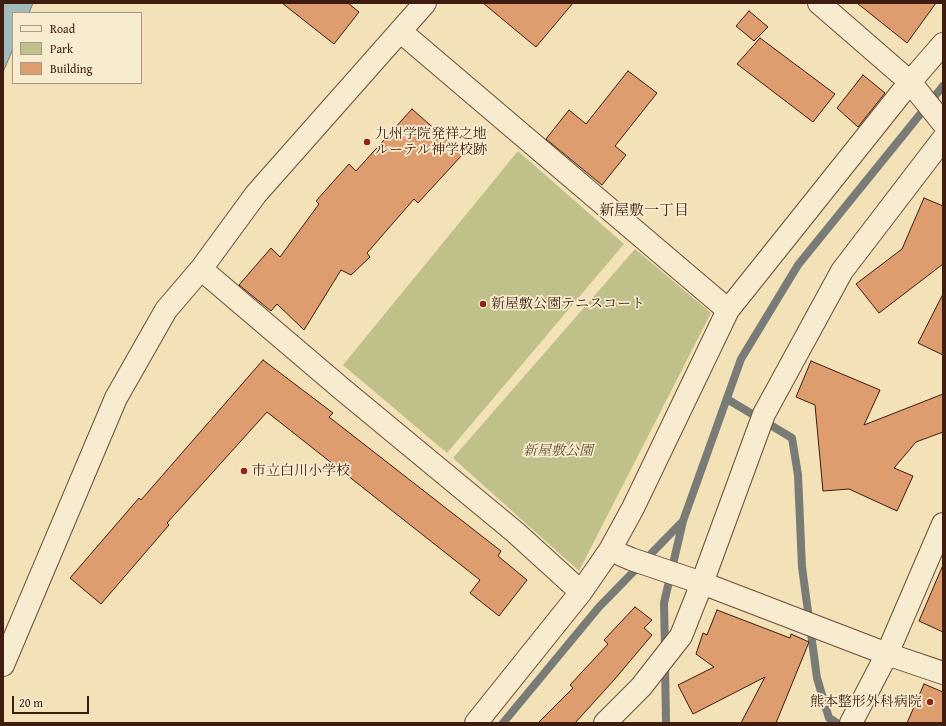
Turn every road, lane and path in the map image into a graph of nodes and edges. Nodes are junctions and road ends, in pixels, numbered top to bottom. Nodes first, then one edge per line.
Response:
1 (425, 3) edge
2 (819, 3) edge
3 (400, 31) junction
4 (943, 44) edge
5 (913, 87) junction
6 (942, 127) edge
7 (201, 269) junction
8 (728, 310) junction
9 (943, 524) edge
10 (610, 550) junction
11 (695, 581) junction
12 (581, 592) junction
13 (887, 654) junction
14 (3, 665) edge
15 (943, 673) edge
16 (476, 723) edge
17 (605, 723) edge
18 (851, 723) edge

1 - 3 street
2 - 5 street
3 - 7 street
3 - 8 street
4 - 5 street
5 - 6 street
5 - 8 street
6 - 11 street
7 - 12 street
7 - 14 street
8 - 10 street
9 - 13 street
10 - 11 street
10 - 12 street
11 - 13 street
11 - 17 street
12 - 16 street
13 - 15 street
13 - 18 street

